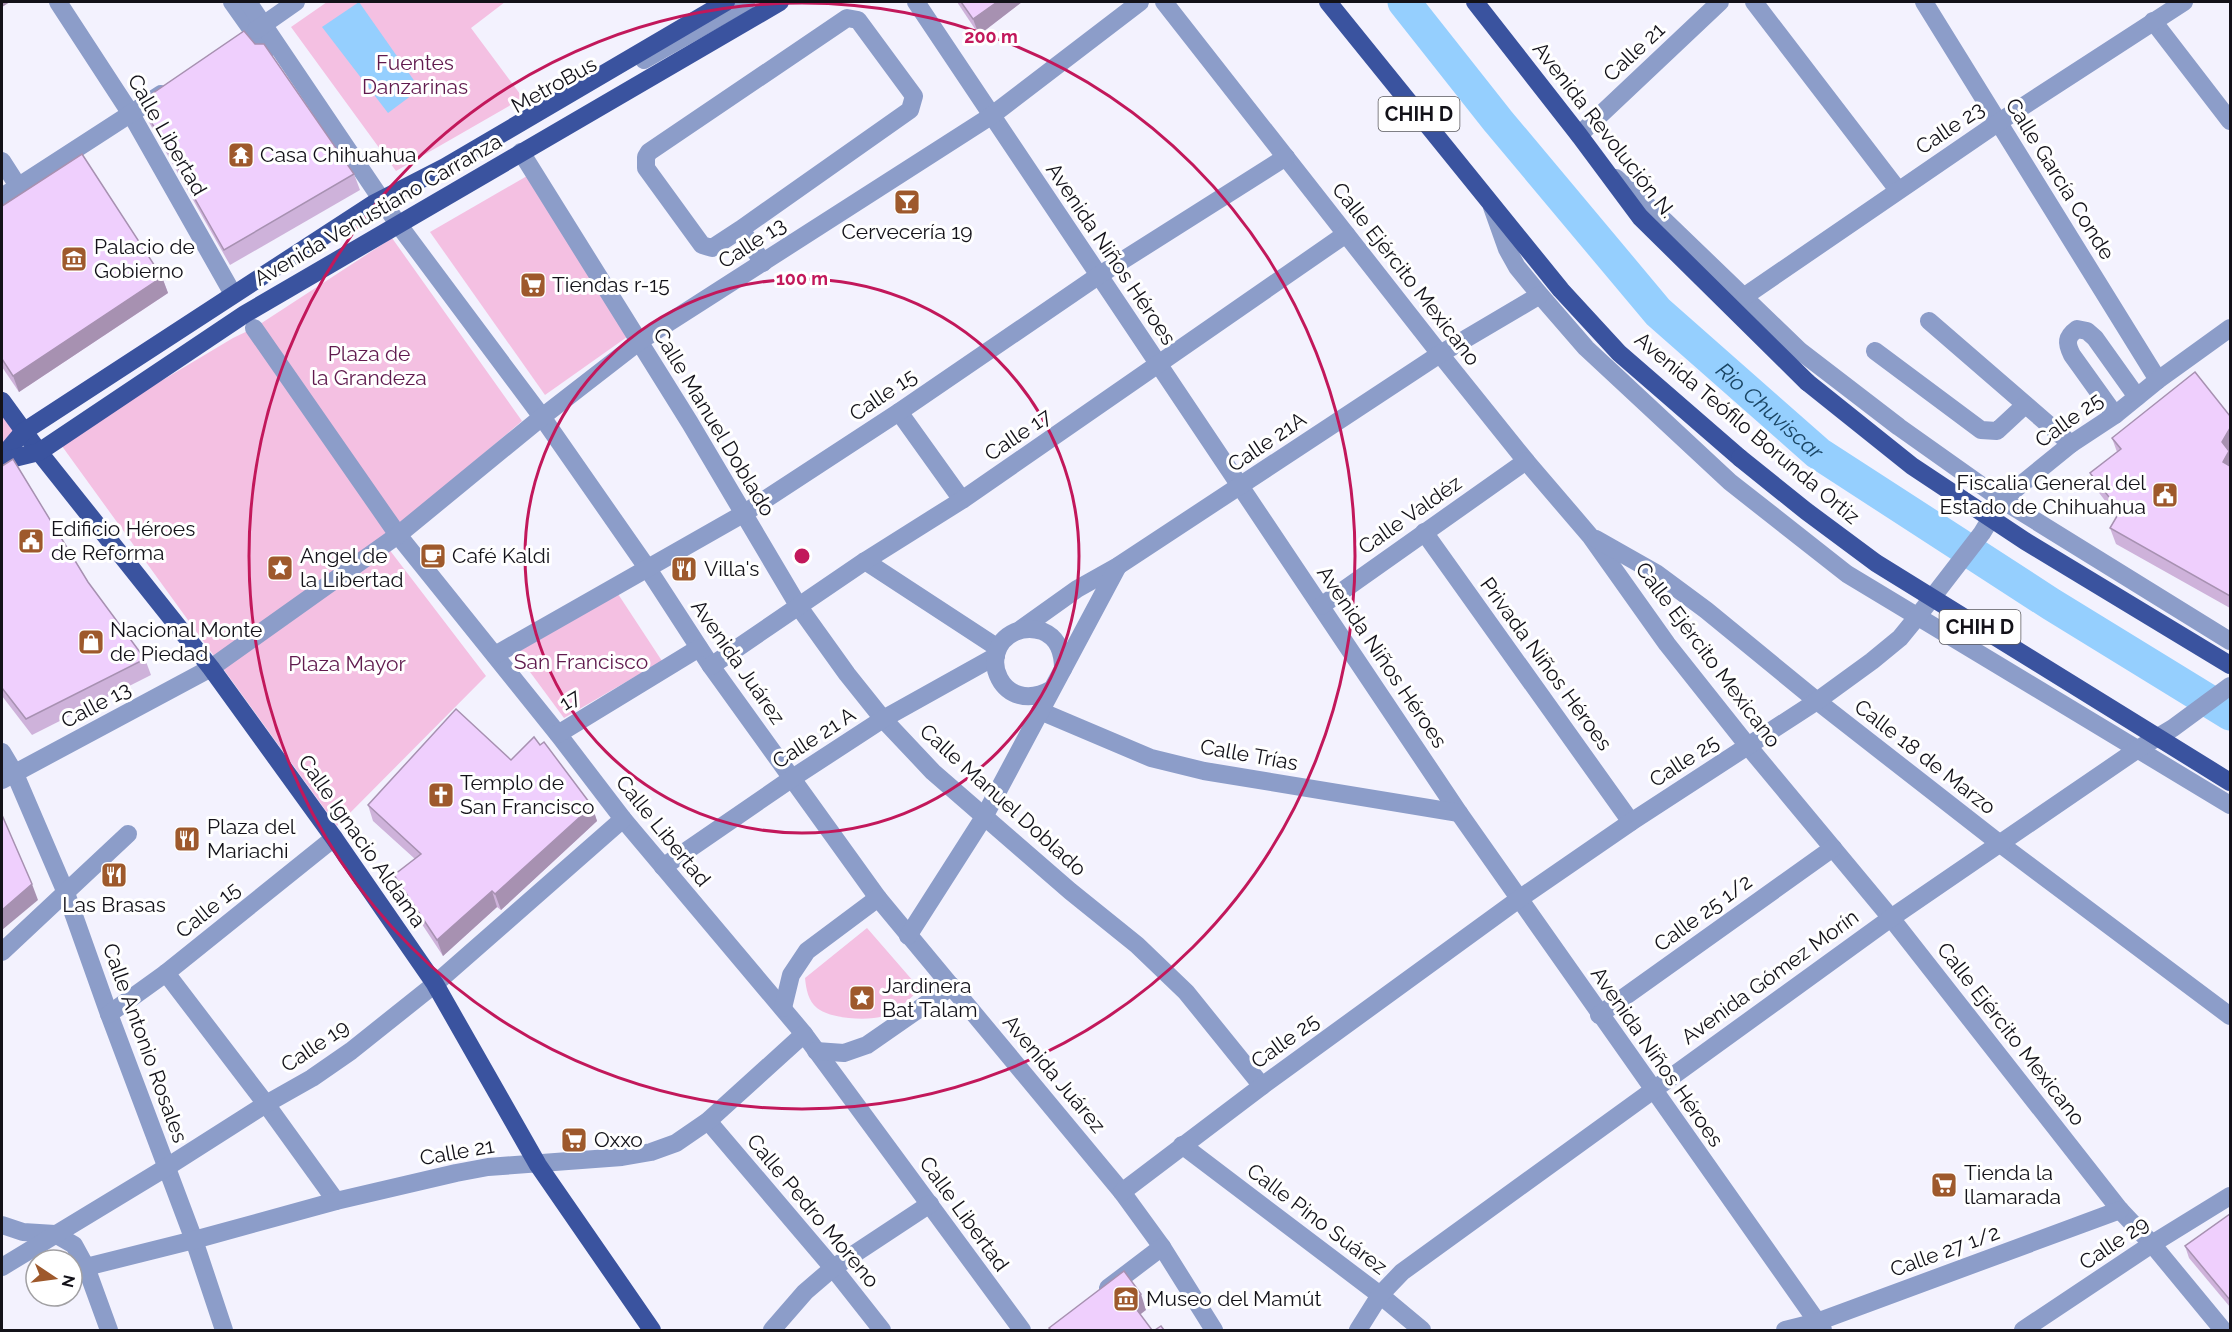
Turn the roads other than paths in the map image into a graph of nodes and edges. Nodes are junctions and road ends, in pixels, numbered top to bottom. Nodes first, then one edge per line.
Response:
1 (58, 2) edge
2 (232, 2) edge
3 (248, 2) edge
4 (296, 2) edge
5 (726, 2) edge
6 (746, 2) edge
7 (780, 2) edge
8 (916, 2) edge
9 (1140, 2) edge
10 (1164, 2) edge
11 (1328, 2) edge
12 (1720, 2) edge
13 (1754, 2) edge
14 (1924, 2) edge
15 (2184, 2) edge
16 (1483, 5) edge
17 (2153, 21) junction
18 (259, 28) junction
19 (235, 44) edge
20 (178, 82) edge
21 (131, 114) junction
22 (991, 116) junction
23 (2230, 121) edge
24 (1999, 122) junction
25 (1579, 135) junction
26 (521, 152) junction
27 (1286, 158) junction
28 (2, 161) edge
29 (1607, 171) junction
30 (18, 186) junction
31 (1898, 190) junction
32 (2, 197) edge
33 (382, 199) junction
34 (1490, 203) junction
35 (398, 224) junction
36 (741, 229) junction
37 (1346, 234) junction
38 (763, 263) junction
39 (1098, 276) junction
40 (233, 294) junction
41 (1540, 295) junction
42 (1745, 296) junction
43 (1929, 321) dead end
44 (254, 328) dead end
45 (2230, 328) edge
46 (640, 341) junction
47 (1875, 351) dead end
48 (1440, 354) junction
49 (1160, 364) junction
50 (2158, 380) junction
51 (2137, 397) junction
52 (2, 401) edge
53 (2025, 405) junction
54 (899, 412) junction
55 (2115, 416) junction
56 (542, 417) junction
57 (23, 432) junction
58 (2071, 444) junction
59 (39, 452) junction
60 (2, 459) edge
61 (1526, 461) junction
62 (1241, 486) junction
63 (962, 500) junction
64 (2002, 500) junction
65 (743, 514) junction
66 (1424, 532) junction
67 (398, 535) junction
68 (1591, 537) junction
69 (865, 561) junction
70 (1118, 566) junction
71 (648, 569) junction
72 (1321, 606) junction
73 (799, 607) junction
74 (1918, 616) junction
75 (1021, 629) junction
76 (2230, 641) edge
77 (699, 648) junction
78 (997, 652) junction
79 (495, 655) junction
80 (2230, 665) edge
81 (711, 666) junction
82 (211, 668) junction
83 (1063, 669) junction
84 (2230, 686) edge
85 (1052, 688) junction
86 (1817, 701) junction
87 (1040, 711) junction
88 (883, 719) junction
89 (558, 734) junction
90 (1748, 746) junction
91 (2138, 749) junction
92 (2, 752) edge
93 (8, 777) edge
94 (791, 779) junction
95 (2230, 782) edge
96 (2230, 805) edge
97 (1459, 813) junction
98 (984, 817) junction
99 (622, 819) junction
100 (1631, 822) junction
101 (128, 834) dead end
102 (334, 838) junction
103 (1999, 843) junction
104 (1833, 848) junction
105 (663, 867) junction
106 (66, 893) junction
107 (878, 898) junction
108 (1519, 899) junction
109 (1892, 918) junction
110 (908, 936) junction
111 (2, 952) edge
112 (166, 974) junction
113 (435, 984) junction
114 (952, 986) junction
115 (783, 1008) junction
116 (109, 1014) junction
117 (1599, 1015) junction
118 (2230, 1016) edge
119 (804, 1034) junction
120 (816, 1051) junction
121 (1262, 1086) junction
122 (1653, 1089) junction
123 (267, 1104) junction
124 (708, 1121) junction
125 (1182, 1145) junction
126 (538, 1165) junction
127 (167, 1167) junction
128 (1122, 1192) junction
129 (2230, 1196) edge
130 (336, 1201) junction
131 (930, 1204) junction
132 (2120, 1210) junction
133 (2, 1225) edge
134 (55, 1234) junction
135 (194, 1240) junction
136 (2152, 1244) junction
137 (1162, 1247) junction
138 (2, 1267) edge
139 (86, 1267) junction
140 (833, 1268) junction
141 (1380, 1295) junction
142 (1097, 1296) edge
143 (1820, 1326) edge
144 (646, 1329) edge
145 (109, 1330) edge
146 (224, 1330) edge
147 (772, 1330) edge
148 (882, 1330) edge
149 (1022, 1330) edge
150 (1214, 1330) edge
151 (1358, 1330) edge
152 (1422, 1330) edge
153 (1785, 1330) edge
154 (2023, 1330) edge
155 (2223, 1330) edge

1 - 21 street, Calle Libertad
2 - 18 street
3 - 18 street, Avenida Juárez
4 - 18 street
5 - 33 main road, Avenida Venustiano Carranza
6 - 33 street, MetroBus
7 - 26 main road, Avenida Venustiano Carranza
8 - 22 street, Avenida Niños Héroes
9 - 22 street, Calle 13
10 - 27 street, Calle Ejército Mexicano
11 - 34 main road, Avenida Teófilo Borunda Ortiz / CHIH D
12 - 25 street, Calle 21
13 - 31 street
14 - 24 street, Calle García Conde
15 - 17 street, Calle 23
16 - 25 main road, Avenida Revolución N.
17 - 23 street
17 - 24 street, Calle 23
18 - 19 street
18 - 33 street, Avenida Juárez
20 - 21 street
21 - 30 street
21 - 40 street, Calle Libertad
22 - 38 street, Calle 13
22 - 39 street, Avenida Niños Héroes
24 - 31 street, Calle 23
24 - 50 street, Calle García Conde
25 - 29 main road, Avenida Revolución N.
26 - 35 main road, Avenida Venustiano Carranza
26 - 46 street, Calle Manuel Doblado
27 - 37 street, Calle Ejército Mexicano
27 - 39 street, Calle 15
28 - 30 street
29 - 42 street
29 - 80 main road, Avenida Revolución N., bridge
30 - 32 street
31 - 42 street, Calle 23
33 - 35 street, Avenida Juárez
33 - 40 main road, Avenida Venustiano Carranza
34 - 41 street
34 - 95 main road, Avenida Teófilo Borunda Ortiz / CHIH D, bridge
35 - 56 street, Avenida Juárez
35 - 59 main road, Avenida Venustiano Carranza
36 - 36 street
36 - 38 street
37 - 48 street, Calle Ejército Mexicano
37 - 49 street, Calle 17
38 - 46 street, Calle 13
39 - 49 street, Avenida Niños Héroes
39 - 54 street, Calle 15
40 - 57 main road, Avenida Venustiano Carranza
41 - 48 street, Calle 21A
41 - 74 street
42 - 64 street
43 - 53 street
44 - 67 street, Calle Libertad
45 - 50 street, Calle 25
46 - 56 street, Calle 13
46 - 65 street, Calle Manuel Doblado
47 - 53 street
48 - 61 street, Calle Ejército Mexicano
48 - 62 street, Calle 21A
49 - 62 street, Avenida Niños Héroes
49 - 63 street, Calle 17
50 - 51 street, Calle 25
51 - 55 street, Calle 25
51 - 55 street
52 - 57 main road, Calle Ignacio Aldama
53 - 58 street
54 - 63 street
54 - 65 street, Calle 15
55 - 58 street, Calle 25
56 - 67 street, Calle 13
56 - 71 street, Avenida Juárez
57 - 59 main road, Calle Ignacio Aldama
57 - 60 main road, Avenida Venustiano Carranza
58 - 64 street, Calle 25
59 - 60 main road, Avenida Venustiano Carranza
59 - 82 main road, Calle Ignacio Aldama
61 - 66 street, Calle Valdéz
61 - 68 street, Calle Ejército Mexicano
62 - 70 street, Calle 21A
62 - 72 street, Avenida Niños Héroes
63 - 69 street, Calle 17
64 - 74 street, Calle 25
64 - 76 street
65 - 71 street, Calle 15
65 - 73 street, Calle Manuel Doblado
66 - 72 street, Calle Valdéz
66 - 100 street, Privada Niños Héroes
67 - 79 street, Calle Libertad
67 - 82 street, Calle 13
68 - 86 street, Calle 18 de Marzo
68 - 90 street, Calle Ejército Mexicano
69 - 73 street, Calle 17
69 - 78 street
70 - 75 street, Calle 21A
70 - 83 street
71 - 77 street, Avenida Juárez
71 - 79 street, Calle 15
72 - 97 street, Avenida Niños Héroes
73 - 81 street, Calle 17
73 - 88 street, Calle Manuel Doblado
74 - 86 street, Calle 25
74 - 91 street
75 - 78 street
75 - 83 street
77 - 81 street, Avenida Juárez
77 - 89 street, 17
78 - 85 street
78 - 88 street, Calle 21 A
79 - 89 street, Calle Libertad
81 - 94 street, Avenida Juárez
82 - 93 street, Calle 13
82 - 102 main road, Calle Ignacio Aldama
83 - 85 street
84 - 91 street, Avenida Gómez Morín
85 - 87 street
86 - 90 street, Calle 25
86 - 103 street, Calle 18 de Marzo
87 - 97 street, Calle Trías
87 - 98 street
88 - 94 street, Calle 21 A
88 - 98 street, Calle Manuel Doblado
89 - 99 street, Calle Libertad
90 - 100 street, Calle 25
90 - 104 street, Calle Ejército Mexicano
91 - 96 street
91 - 103 street, Avenida Gómez Morín
92 - 93 street, Calle Antonio Rosales
93 - 106 street, Calle Antonio Rosales
94 - 105 street, Calle 21 A
94 - 107 street, Avenida Juárez
97 - 108 street, Avenida Niños Héroes
98 - 110 street
98 - 121 street, Calle Manuel Doblado
99 - 105 street, Calle Libertad
99 - 113 street, Calle 19
100 - 108 street, Calle 25
101 - 106 street
102 - 112 street, Calle 15
102 - 113 main road, Calle Ignacio Aldama
103 - 109 street, Avenida Gómez Morín
103 - 118 street, Calle 18 de Marzo
104 - 109 street, Calle Ejército Mexicano
104 - 117 street, Calle 25 1/2
105 - 115 street, Calle Libertad
106 - 111 street
106 - 116 street, Calle Antonio Rosales
107 - 110 street, Avenida Juárez
107 - 115 street
108 - 117 street, Avenida Niños Héroes
108 - 121 street, Calle 25
109 - 122 street, Avenida Gómez Morín
109 - 132 street, Calle Ejército Mexicano
110 - 114 street, Avenida Juárez
112 - 116 street, Calle 15
112 - 123 street
113 - 123 street, Calle 19
113 - 126 main road, Calle Ignacio Aldama
114 - 120 street
114 - 128 street, Avenida Juárez
115 - 119 street, Calle Libertad
116 - 127 street, Calle Antonio Rosales
117 - 122 street, Avenida Niños Héroes
119 - 120 street, Calle Libertad
119 - 124 street, Calle 21
120 - 131 street, Calle Libertad
121 - 125 street, Calle 25
122 - 141 street, Avenida Gómez Morín
122 - 143 street, Avenida Niños Héroes
123 - 127 street, Calle 19
123 - 130 street
124 - 126 street, Calle 21
124 - 140 street, Calle Pedro Moreno
125 - 128 street, Calle 25
125 - 141 street, Calle Pino Suárez
126 - 130 street, Calle 21
126 - 144 main road, Calle Ignacio Aldama
127 - 134 street, Calle 19
127 - 135 street, Calle Antonio Rosales
128 - 137 street, Avenida Juárez
129 - 136 street, Calle 29
130 - 135 street, Calle 21
131 - 140 street
131 - 149 street, Calle Libertad
132 - 136 street, Calle Ejército Mexicano
132 - 143 street, Calle 27 1/2
133 - 134 street
134 - 138 street, Calle 19
134 - 139 street
135 - 139 street, Calle 21
135 - 146 street, Calle Antonio Rosales
136 - 154 street, Calle 29
136 - 155 street, Calle Ejército Mexicano
137 - 142 street
137 - 150 street, Avenida Juárez
139 - 145 street
140 - 147 street
140 - 148 street, Calle Pedro Moreno
141 - 151 street, Avenida Gómez Morín
141 - 152 street, Calle Pino Suárez
143 - 153 street, Calle 27 1/2

